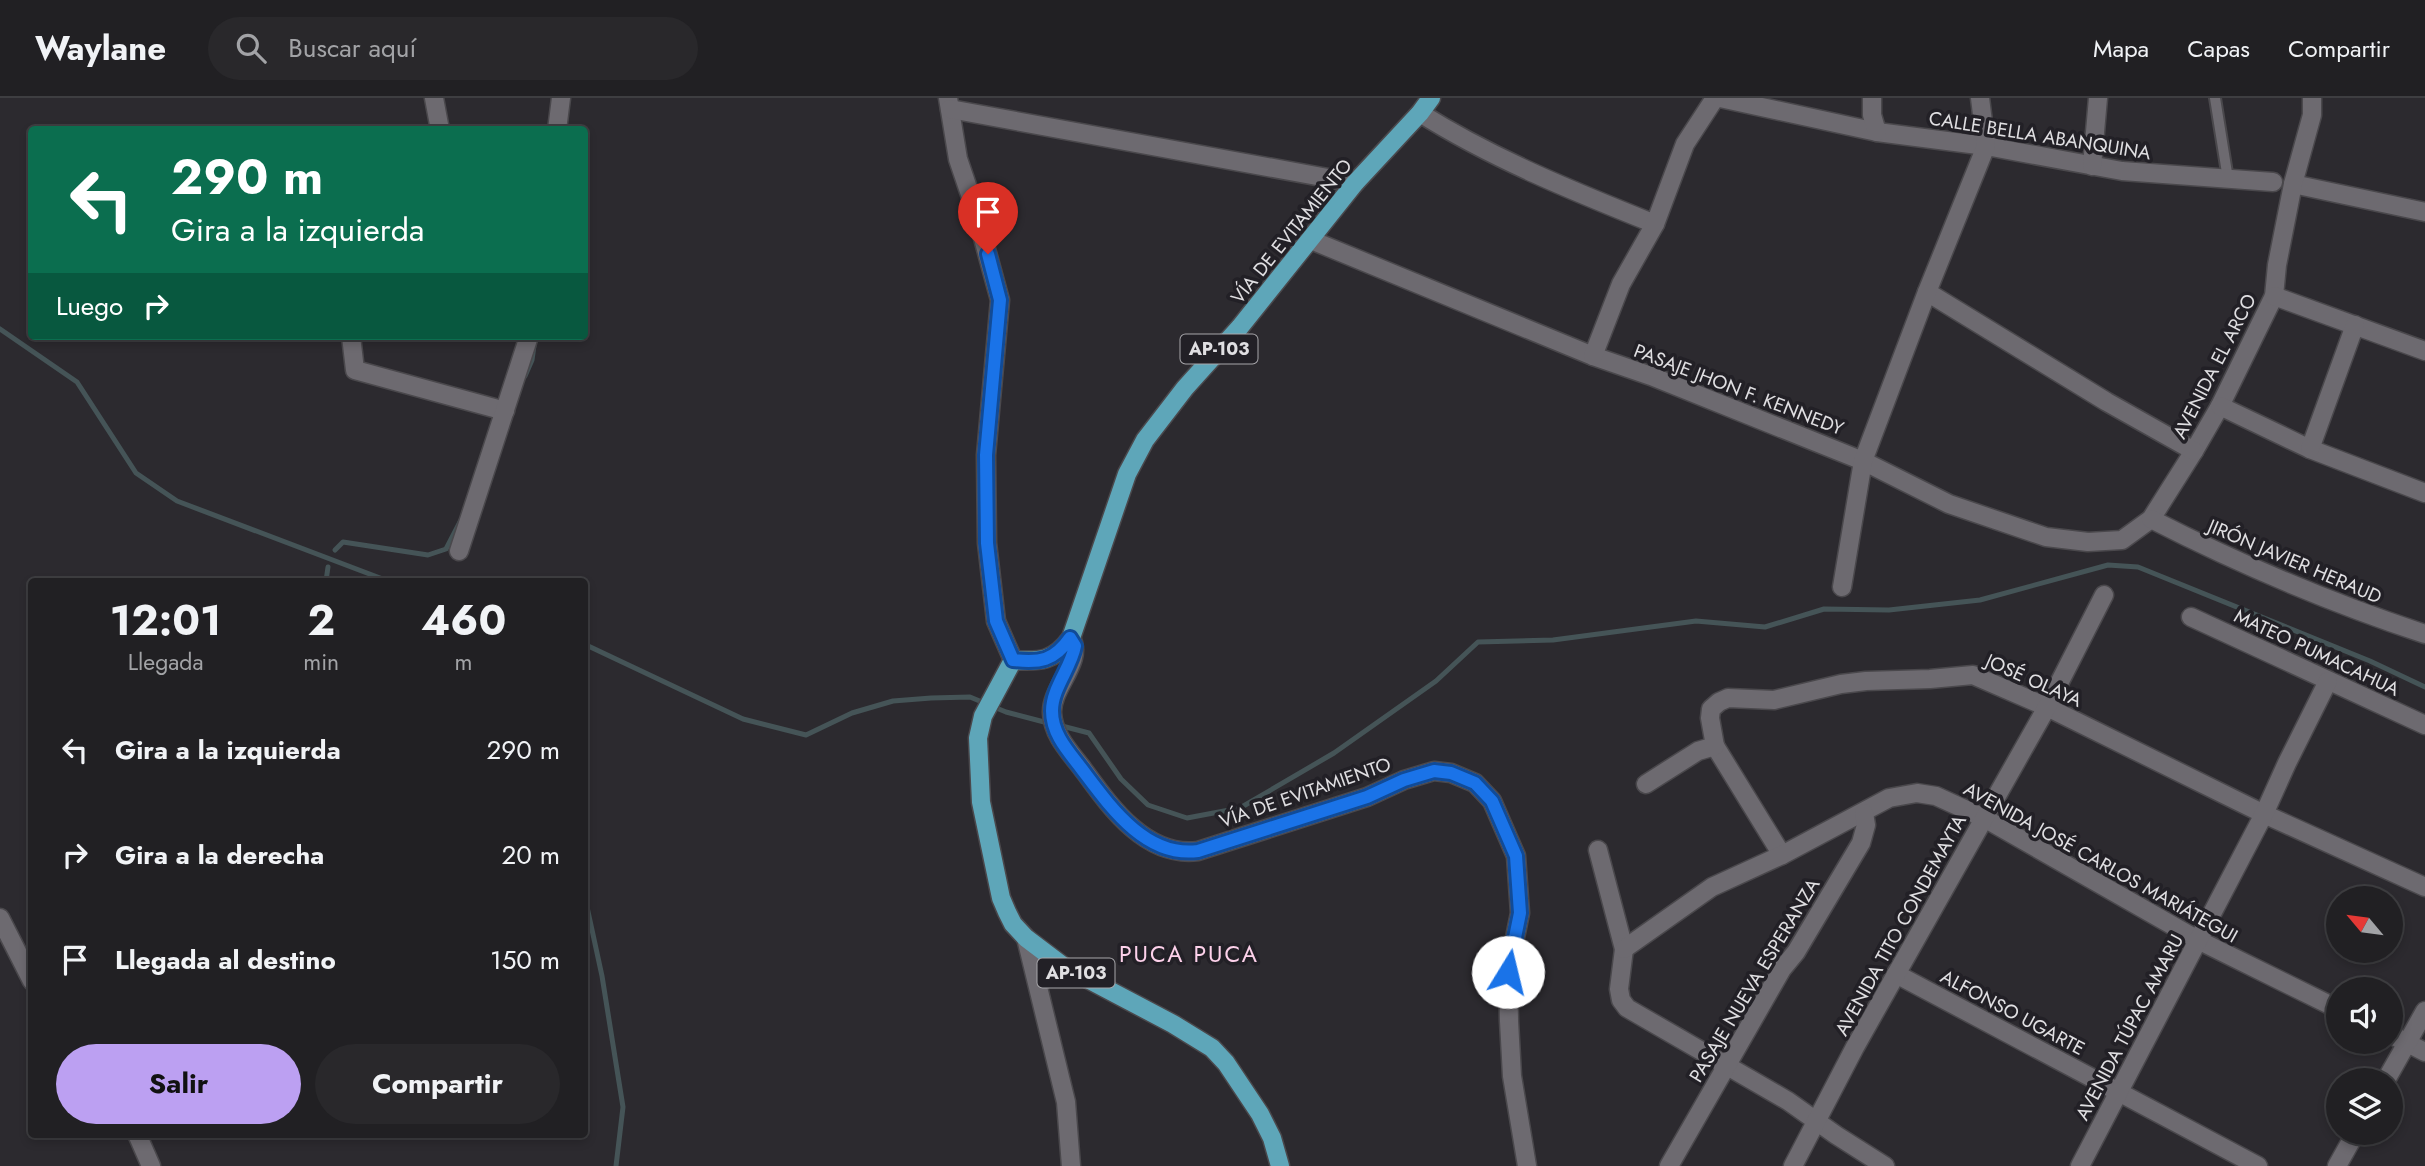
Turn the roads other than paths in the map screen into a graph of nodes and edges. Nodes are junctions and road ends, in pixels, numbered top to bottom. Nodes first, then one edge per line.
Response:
1 (434, 98) edge
2 (561, 98) edge
3 (1718, 98) edge
4 (1872, 98) edge
5 (1980, 98) edge
6 (2098, 98) edge
7 (2215, 98) edge
8 (2312, 98) edge
9 (949, 104) edge
10 (1426, 105) edge
11 (439, 126) edge
12 (558, 126) edge
13 (1877, 132) junction
14 (1986, 146) junction
15 (2092, 166) junction
16 (2228, 179) junction
17 (2273, 182) dead end
18 (1355, 183) junction
19 (2293, 184) junction
20 (2425, 212) edge
21 (1655, 224) junction
22 (1311, 240) junction
23 (1927, 292) junction
24 (2274, 296) junction
25 (2355, 326) junction
26 (351, 340) edge
27 (528, 340) edge
28 (2425, 351) edge
29 (1593, 356) junction
30 (2220, 406) junction
31 (505, 411) junction
32 (2310, 449) junction
33 (2194, 451) junction
34 (1863, 461) junction
35 (2425, 493) edge
36 (2151, 519) junction
37 (459, 551) dead end
38 (1842, 587) dead end
39 (2104, 595) dead end
40 (2191, 617) dead end
41 (2425, 634) edge
42 (1070, 638) junction
43 (1013, 660) junction
44 (2328, 681) junction
45 (2047, 707) junction
46 (2425, 725) edge
47 (1715, 746) junction
48 (1646, 784) dead end
49 (1864, 813) junction
50 (2264, 814) junction
51 (1984, 818) junction
52 (1598, 850) dead end
53 (1782, 855) junction
54 (2425, 887) edge
55 (0, 918) edge
56 (1026, 938) junction
57 (2198, 940) junction
58 (1624, 948) junction
59 (28, 973) edge
60 (1896, 974) junction
61 (2326, 1003) edge
62 (2425, 1011) edge
63 (2403, 1041) edge
64 (2407, 1043) junction
65 (2425, 1052) edge
66 (1727, 1065) junction
67 (2393, 1068) edge
68 (2119, 1092) junction
69 (1817, 1123) junction
70 (139, 1138) edge
71 (2349, 1145) edge
72 (151, 1166) edge
73 (1071, 1166) edge
74 (1280, 1166) edge
75 (1527, 1166) edge
76 (1669, 1166) edge
77 (1793, 1166) edge
78 (1885, 1166) edge
79 (2080, 1166) edge
80 (2258, 1166) edge
81 (2337, 1166) edge

1 - 11 street
2 - 12 street
3 - 13 street, CALLE BELLA ABANQUINA
3 - 21 street
4 - 13 street
5 - 14 street
6 - 15 street
7 - 16 lane
8 - 19 street, AVENIDA EL ARCO
9 - 18 street
9 - 43 street
10 - 18 main road, VÍA DE EVITAMIENTO / AP-103
10 - 21 street
13 - 14 street, CALLE BELLA ABANQUINA
14 - 15 street, CALLE BELLA ABANQUINA
14 - 23 street
15 - 16 street, CALLE BELLA ABANQUINA
16 - 17 street, CALLE BELLA ABANQUINA
18 - 22 main road, VÍA DE EVITAMIENTO / AP-103
19 - 20 street
19 - 24 street, AVENIDA EL ARCO
21 - 29 street
22 - 29 street, PASAJE JHON F. KENNEDY
22 - 42 main road, VÍA DE EVITAMIENTO / AP-103
23 - 33 street
23 - 34 street
24 - 25 street
24 - 30 street, AVENIDA EL ARCO
25 - 28 street
25 - 32 street
26 - 31 street
27 - 31 street
29 - 34 street, PASAJE JHON F. KENNEDY
30 - 32 street
30 - 33 street, AVENIDA EL ARCO
31 - 37 street
32 - 35 street
33 - 36 street, AVENIDA EL ARCO
34 - 36 street, PASAJE JHON F. KENNEDY
34 - 38 street
36 - 41 street, JIRÓN JAVIER HERAUD
39 - 45 street, AVENIDA TITO CONDEMAYTA
40 - 44 street, MATEO PUMACAHUA
42 - 43 main road
42 - 75 street, VÍA DE EVITAMIENTO
43 - 56 main road, AP-103
44 - 46 street, MATEO PUMACAHUA
44 - 50 street, AVENIDA TÚPAC AMARU
45 - 47 street, JOSÉ OLAYA
45 - 50 street, JOSÉ OLAYA
45 - 51 street, AVENIDA TITO CONDEMAYTA
47 - 48 street
47 - 53 street
49 - 51 street, AVENIDA JOSÉ CARLOS MARIÁTEGUI
49 - 53 street, AVENIDA JOSÉ CARLOS MARIÁTEGUI
49 - 66 street, PASAJE NUEVA ESPERANZA
50 - 54 street, JOSÉ OLAYA
50 - 57 street, AVENIDA TÚPAC AMARU
51 - 57 street, AVENIDA JOSÉ CARLOS MARIÁTEGUI
51 - 60 street, AVENIDA TITO CONDEMAYTA
52 - 58 street
53 - 58 street, AVENIDA JOSÉ CARLOS MARIÁTEGUI
55 - 59 street
56 - 73 street
56 - 74 main road, AP-103
57 - 61 street, AVENIDA JOSÉ CARLOS MARIÁTEGUI
57 - 68 street, AVENIDA TÚPAC AMARU
58 - 66 street
60 - 68 street, ALFONSO UGARTE
60 - 69 street, AVENIDA TITO CONDEMAYTA
62 - 64 street
63 - 64 street
64 - 65 street
64 - 67 street
66 - 69 street
66 - 76 street, PASAJE NUEVA ESPERANZA
68 - 79 street, AVENIDA TÚPAC AMARU
68 - 80 street, ALFONSO UGARTE
69 - 77 street, AVENIDA TITO CONDEMAYTA
69 - 78 street
70 - 72 street
71 - 81 street

